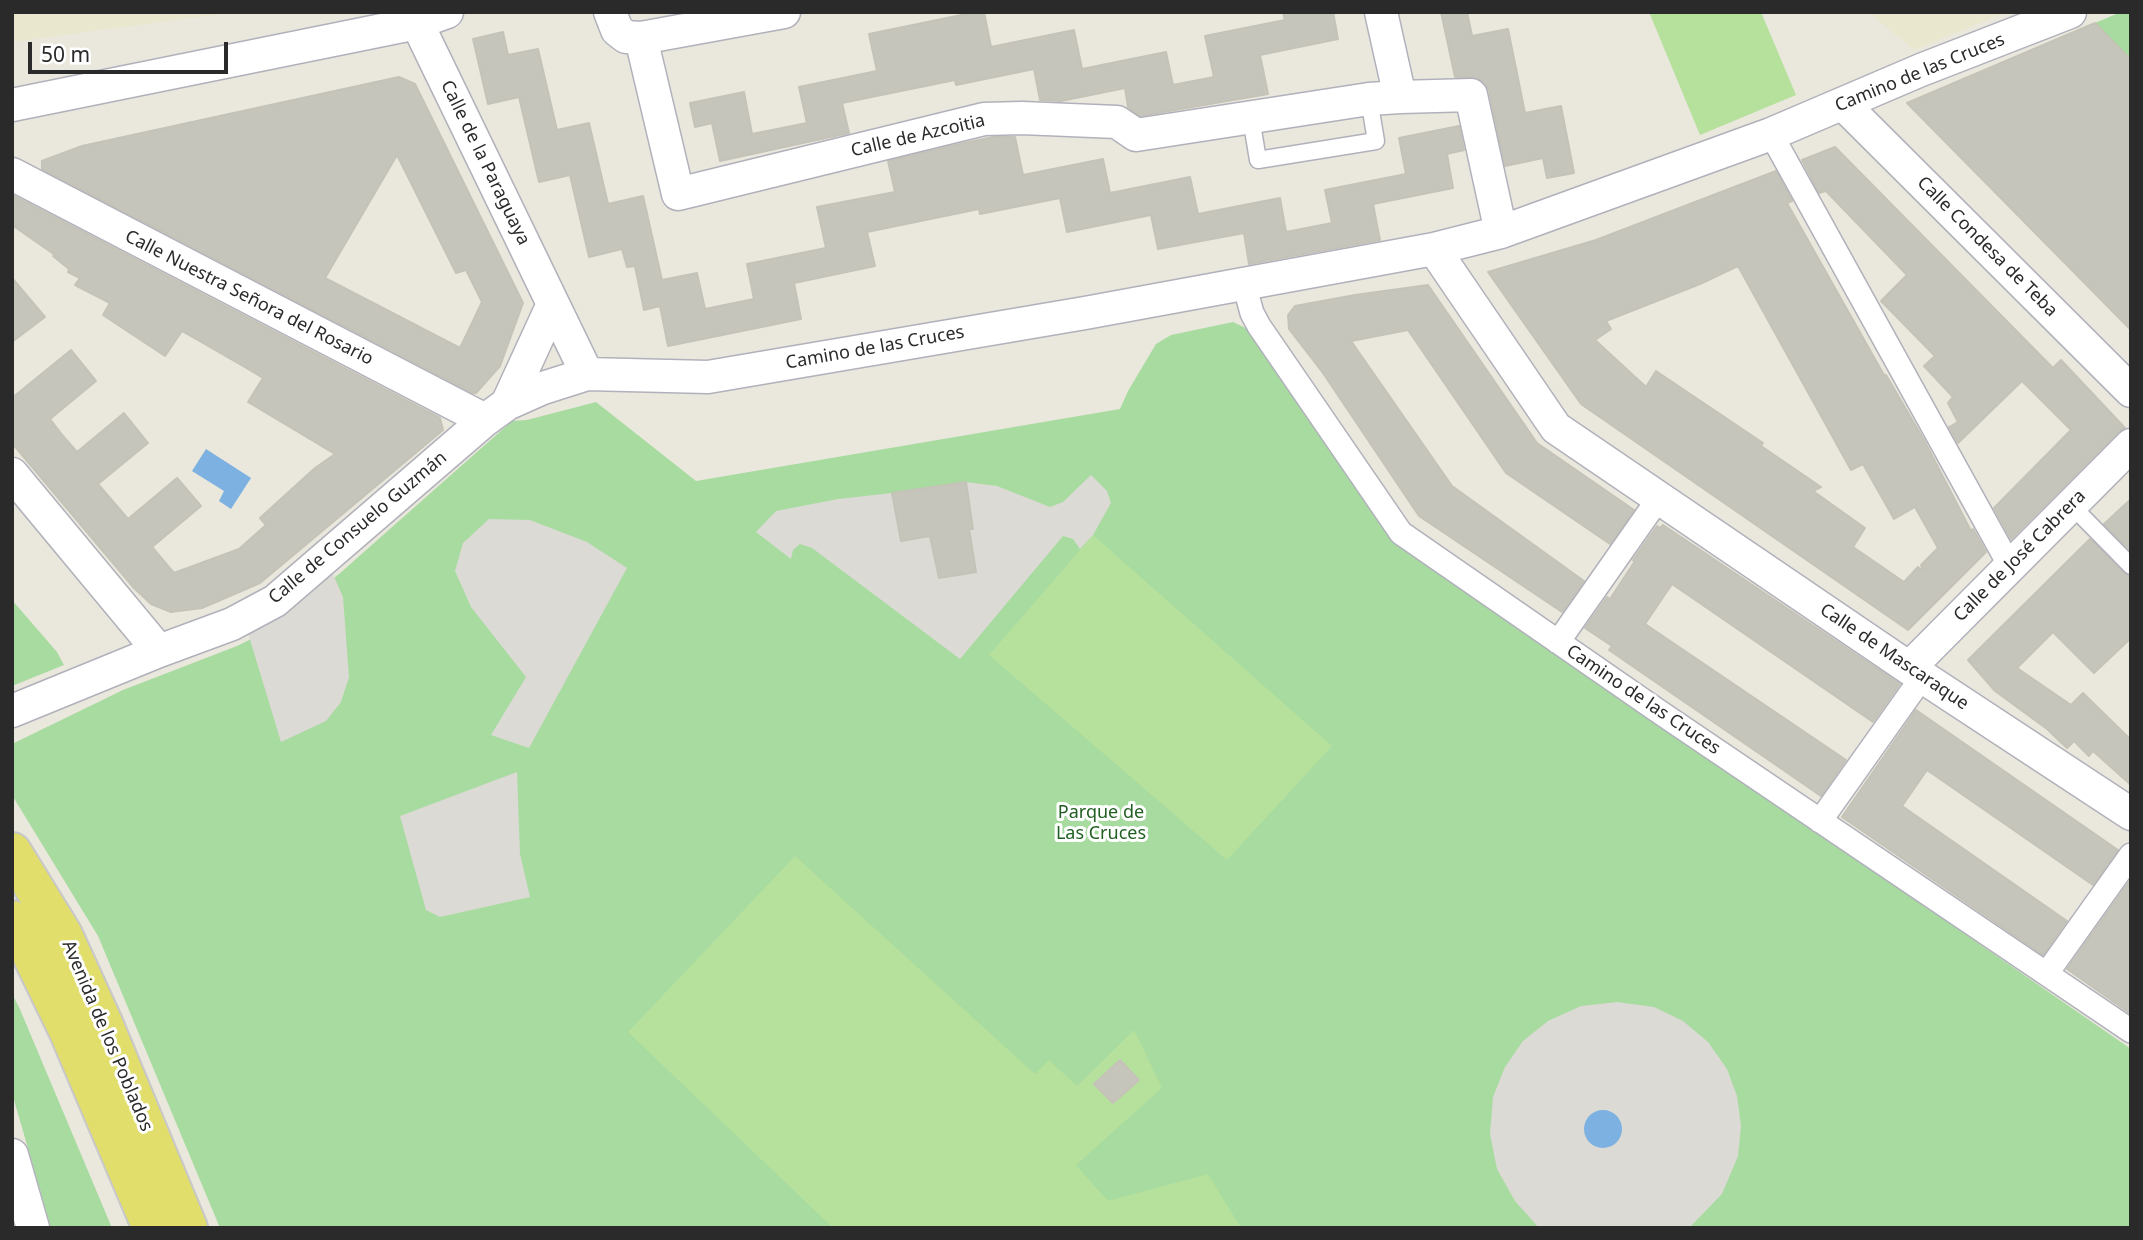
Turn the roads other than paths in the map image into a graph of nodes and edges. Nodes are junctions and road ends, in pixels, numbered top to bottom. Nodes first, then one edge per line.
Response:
1 (447, 12) edge
2 (610, 12) edge
3 (784, 12) edge
4 (1381, 12) edge
5 (2070, 12) edge
6 (417, 23) junction
7 (641, 38) junction
8 (1385, 98) junction
9 (1843, 104) junction
10 (12, 105) edge
11 (1251, 118) junction
12 (1771, 134) junction
13 (12, 174) edge
14 (1502, 232) junction
15 (1434, 249) junction
16 (1244, 284) junction
17 (553, 304) junction
18 (587, 374) junction
19 (2131, 391) edge
20 (496, 412) junction
21 (2131, 445) edge
22 (12, 474) edge
23 (1659, 498) junction
24 (2071, 505) junction
25 (2005, 557) dead end
26 (2131, 566) edge
27 (1558, 642) junction
28 (159, 651) junction
29 (1911, 679) junction
30 (12, 710) edge
31 (2131, 814) edge
32 (1820, 821) junction
33 (12, 852) edge
34 (2131, 855) edge
35 (12, 920) edge
36 (2047, 973) junction
37 (2131, 1031) edge
38 (12, 1155) edge
39 (33, 1228) edge
40 (152, 1228) edge
41 (188, 1228) edge

1 - 6 street
2 - 7 street
3 - 7 street
4 - 8 street
5 - 9 street, Camino de las Cruces
6 - 10 street
6 - 17 street, Calle de la Paraguaya
7 - 11 street, Calle de Azcoitia
8 - 11 street, Calle de Azcoitia
8 - 11 lane
8 - 14 street, Calle de Azcoitia
9 - 12 street, Camino de las Cruces
9 - 19 street, Calle Condesa de Teba
12 - 14 street, Camino de las Cruces
12 - 25 street
13 - 20 street, Calle Nuestra Señora del Rosario
14 - 15 street, Camino de las Cruces
15 - 16 street, Camino de las Cruces
15 - 23 street, Calle de Mascaraque
16 - 18 street, Camino de las Cruces
16 - 27 street, Camino de las Cruces
17 - 18 street, Calle de la Paraguaya
17 - 20 street
18 - 20 street, Camino de las Cruces
20 - 28 street, Calle de Consuelo Guzmán
21 - 24 street, Calle de José Cabrera
22 - 28 street
23 - 27 street
23 - 29 street, Calle de Mascaraque
24 - 26 lane
24 - 29 street, Calle de José Cabrera
27 - 32 street, Camino de las Cruces
28 - 30 street, Calle de Consuelo Guzmán
29 - 31 street, Calle de Mascaraque
29 - 32 street, Calle de Mascaraque
32 - 36 street, Camino de las Cruces
33 - 41 main road, Avenida de los Poblados
34 - 36 street
35 - 40 main road, Avenida de los Poblados
36 - 37 street, Camino de las Cruces
38 - 39 street

